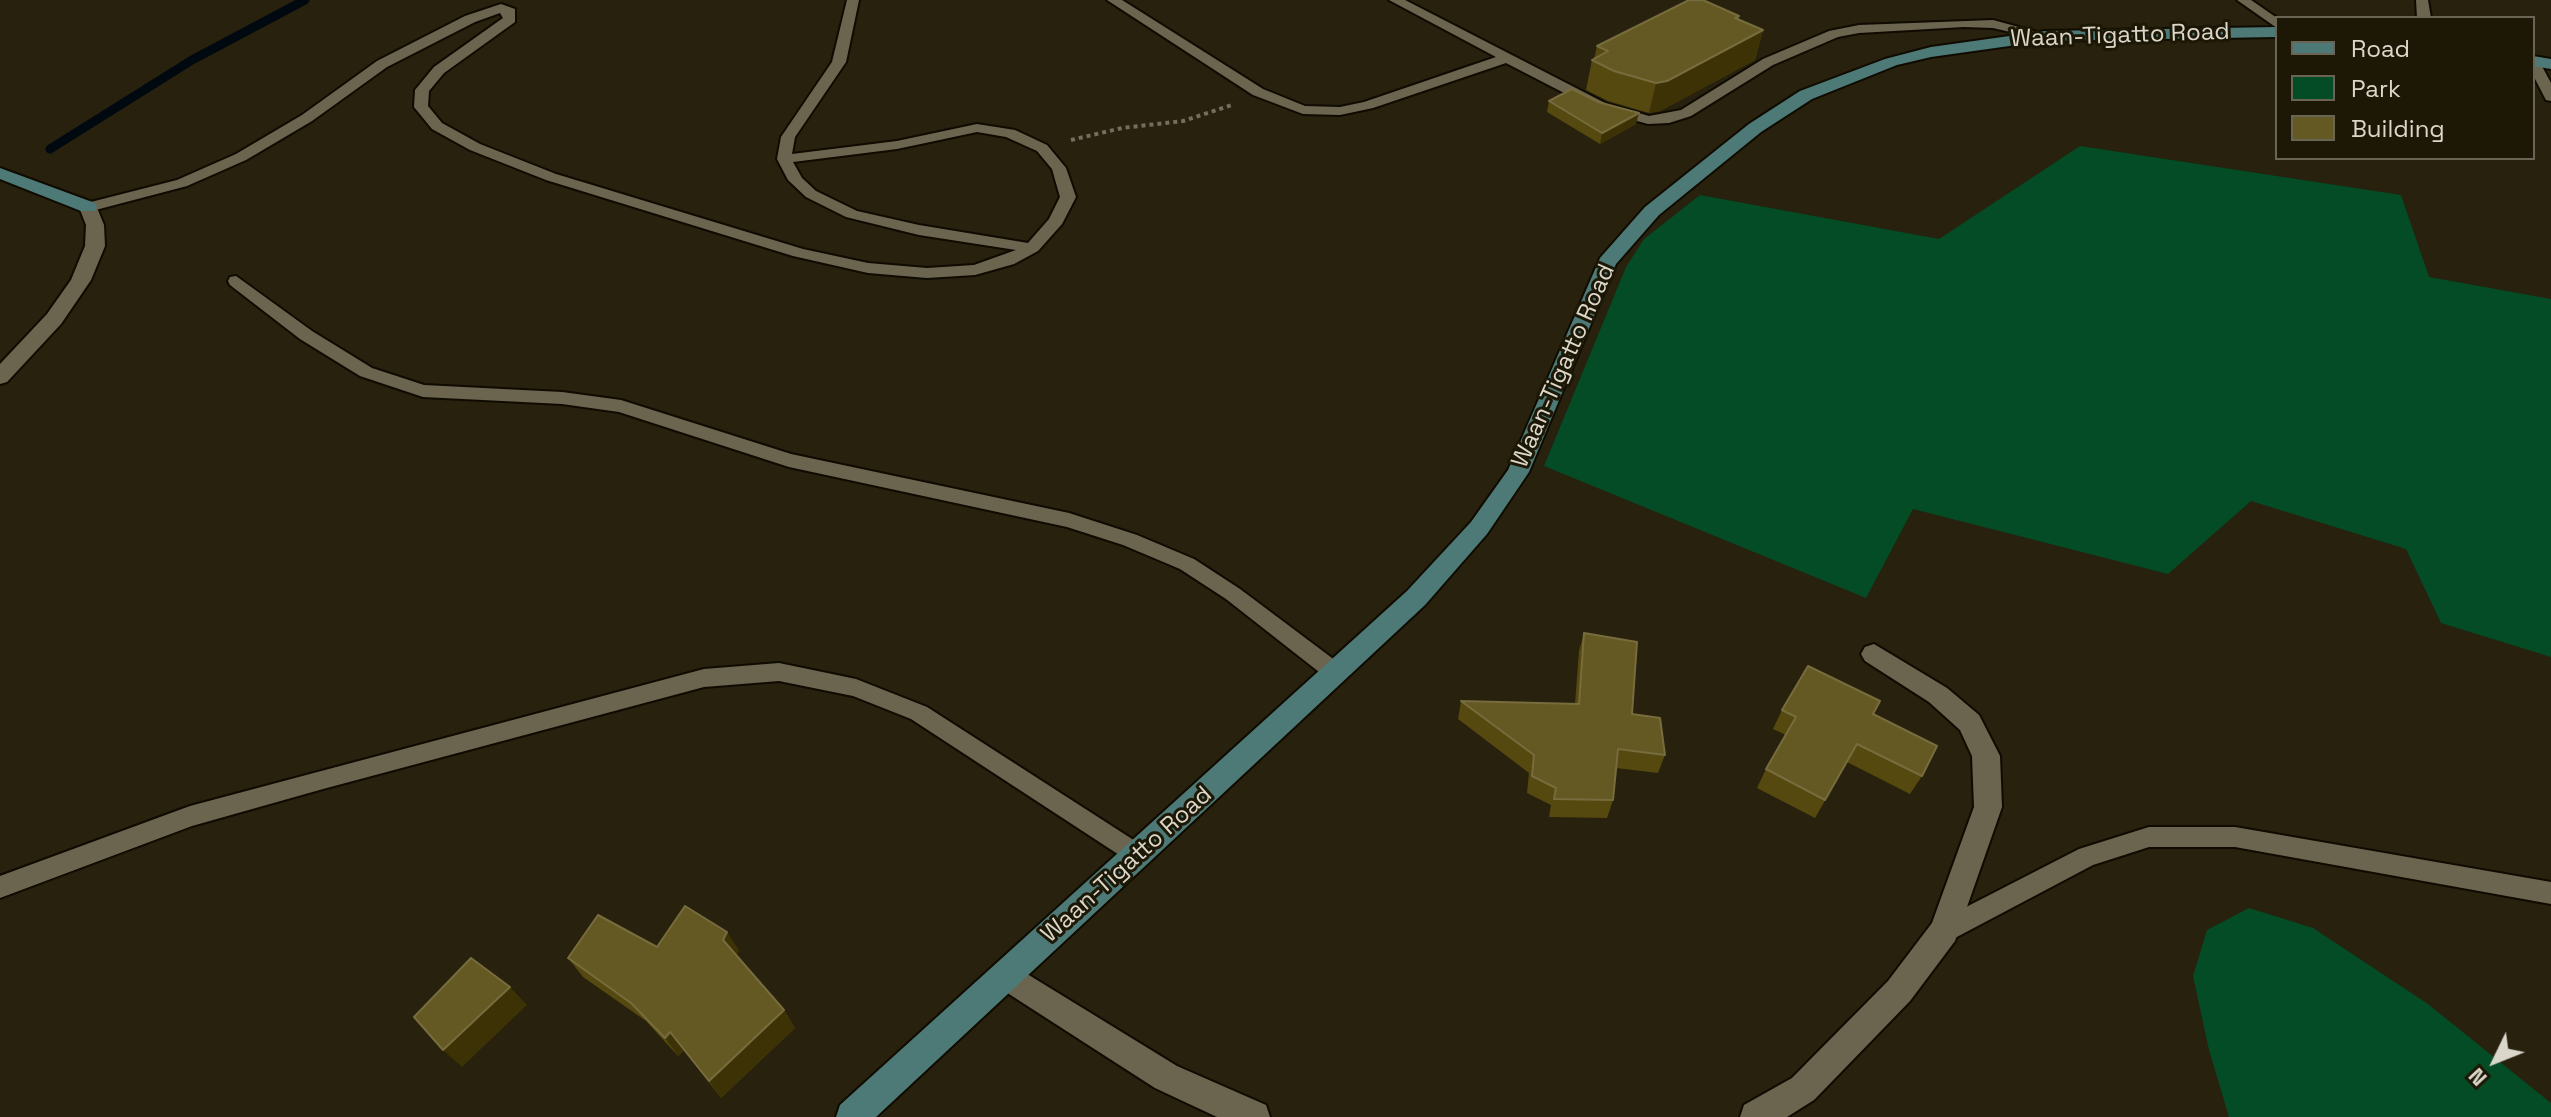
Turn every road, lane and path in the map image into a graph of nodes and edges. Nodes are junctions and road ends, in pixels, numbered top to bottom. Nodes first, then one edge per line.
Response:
1 (853, 0) edge
2 (1113, 0) edge
3 (1395, 0) edge
4 (2243, 0) edge
5 (2275, 23) edge
6 (2275, 32) edge
7 (2045, 36) junction
8 (1507, 58) junction
9 (2535, 66) edge
10 (1258, 92) junction
11 (2551, 97) edge
12 (1042, 148) junction
13 (784, 159) junction
14 (0, 173) edge
15 (88, 207) junction
16 (1032, 248) junction
17 (236, 281) dead end
18 (0, 377) edge
19 (1874, 654) dead end
20 (1336, 673) junction
21 (1138, 855) junction
22 (0, 887) edge
23 (2551, 893) edge
24 (1944, 931) junction
25 (1006, 975) junction
26 (852, 1117) edge
27 (1254, 1117) edge
28 (1756, 1117) edge

1 - 13 lane
2 - 10 lane
3 - 8 lane
4 - 5 lane
6 - 7 street, Waan-Tigatto Road
7 - 8 lane
7 - 20 street, Waan-Tigatto Road
8 - 10 lane
9 - 11 lane
10 - 12 path
12 - 13 lane
12 - 16 lane
13 - 16 lane
14 - 15 street
15 - 16 lane
15 - 18 street
17 - 20 lane
19 - 24 street
20 - 21 street, Waan-Tigatto Road
21 - 22 lane
21 - 25 street, Waan-Tigatto Road
23 - 24 lane
24 - 28 street
25 - 26 street, Waan-Tigatto Road
25 - 27 street

